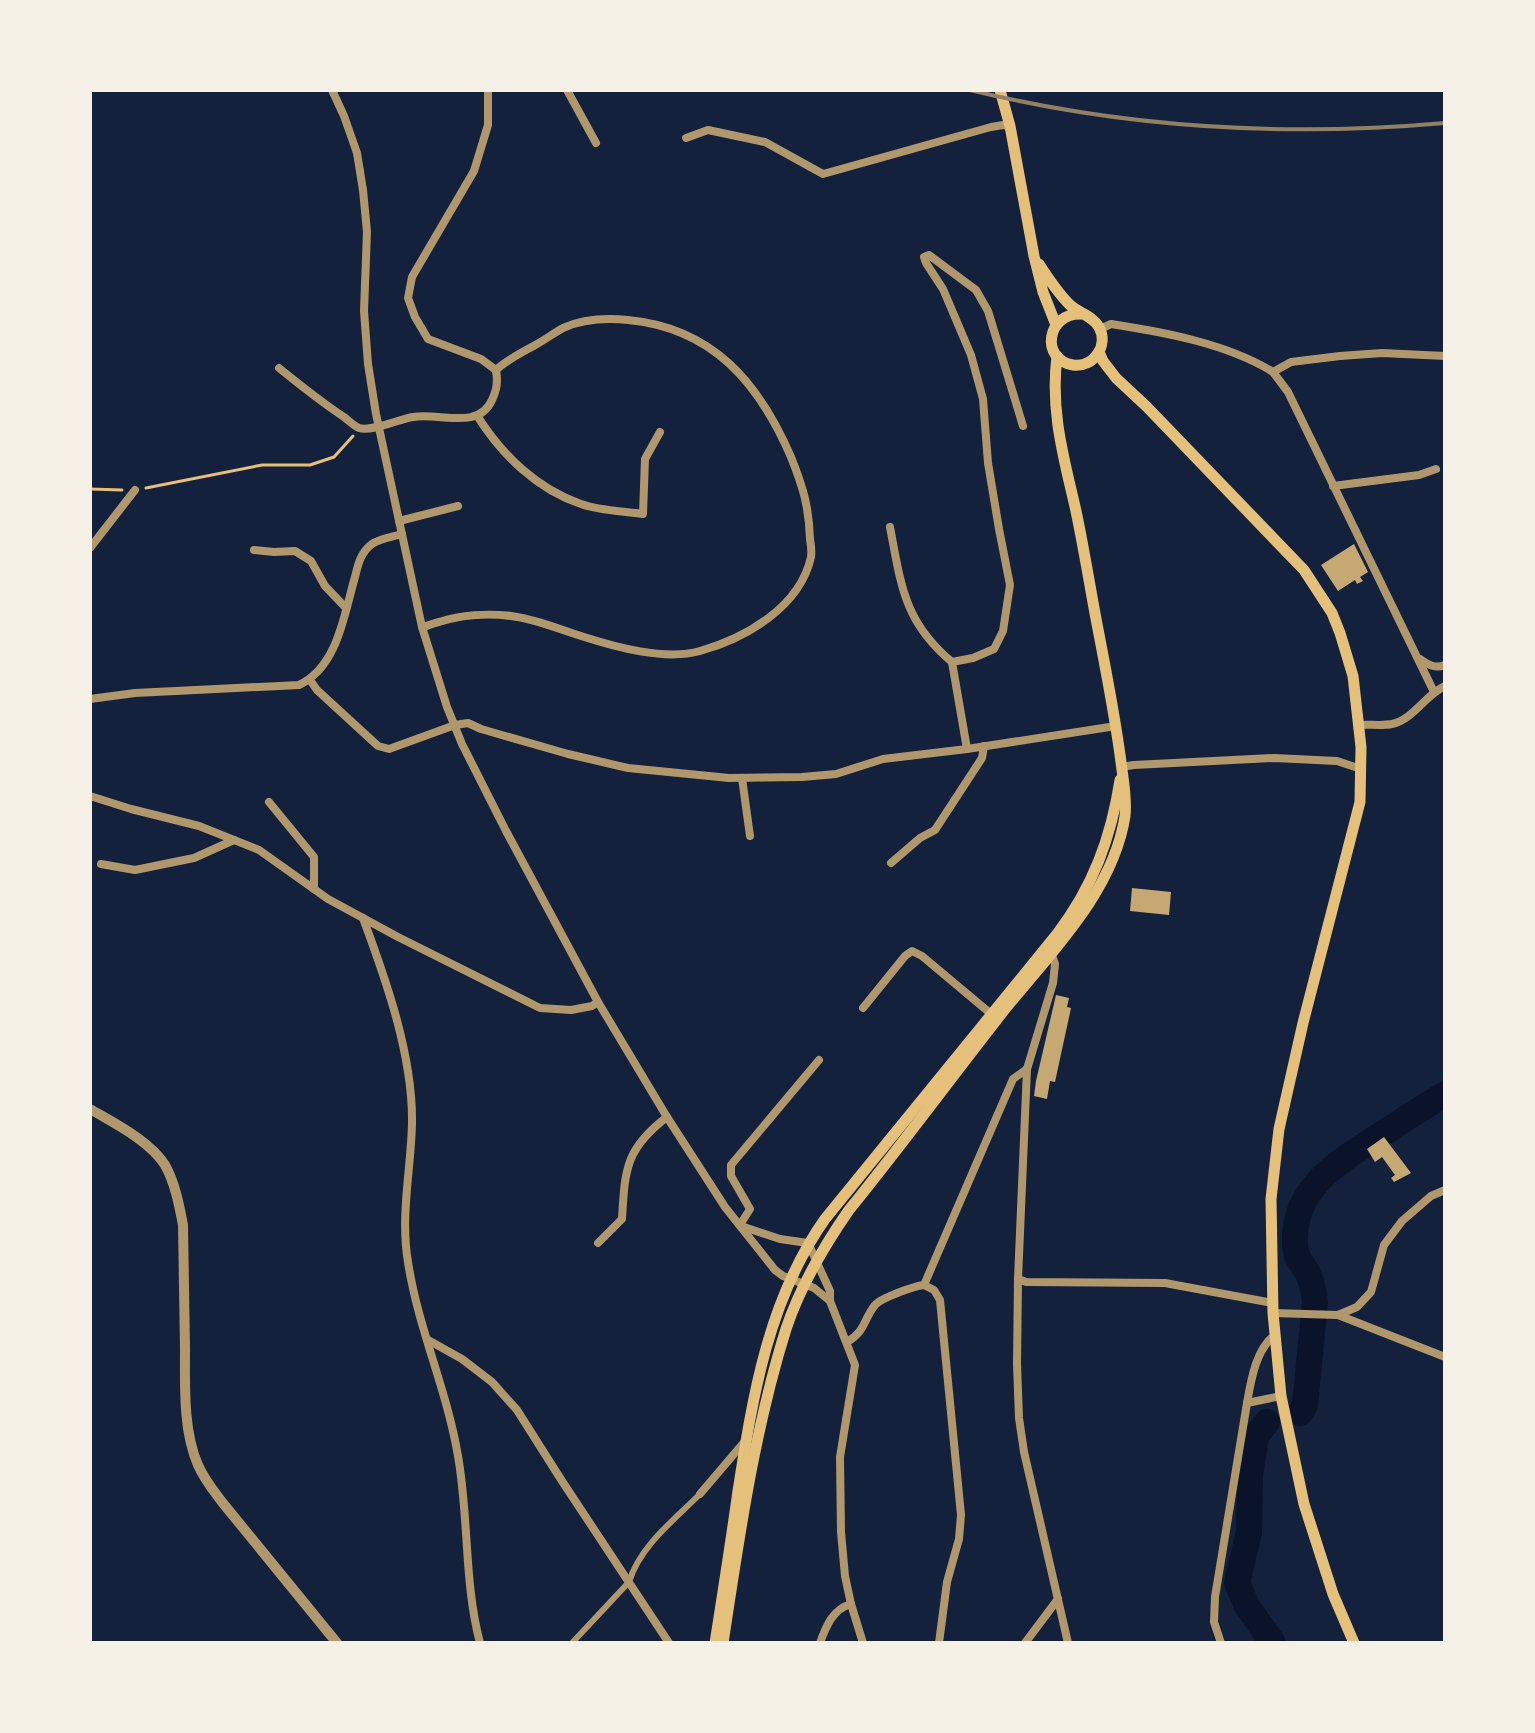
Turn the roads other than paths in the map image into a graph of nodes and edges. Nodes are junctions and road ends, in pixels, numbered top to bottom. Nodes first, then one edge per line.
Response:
1 (332, 90) edge
2 (488, 90) edge
3 (567, 90) edge
4 (1000, 90) edge
5 (1010, 126) junction
6 (686, 138) dead end
7 (596, 143) dead end
8 (1034, 256) junction
9 (1082, 314) junction
10 (1056, 325) junction
11 (1100, 329) junction
12 (1099, 352) junction
13 (1057, 356) junction
14 (1445, 356) edge
15 (1086, 363) junction
16 (1070, 364) junction
17 (279, 368) dead end
18 (496, 370) junction
19 (1273, 372) junction
20 (1116, 378) junction
21 (1055, 392) junction
22 (478, 417) junction
23 (379, 425) junction
24 (1023, 426) dead end
25 (660, 432) dead end
26 (1436, 469) dead end
27 (1333, 486) junction
28 (135, 490) road end
29 (458, 506) dead end
30 (399, 521) junction
31 (890, 527) dead end
32 (402, 534) junction
33 (90, 548) edge
34 (254, 550) dead end
35 (346, 608) junction
36 (422, 627) junction
37 (1418, 657) junction
38 (952, 662) junction
39 (1445, 665) edge
40 (310, 680) junction
41 (1445, 686) edge
42 (1434, 692) junction
43 (90, 699) edge
44 (455, 725) junction
45 (1359, 725) junction
46 (1116, 726) junction
47 (984, 746) junction
48 (967, 749) junction
49 (1121, 767) junction
50 (1361, 769) junction
51 (742, 778) junction
52 (90, 796) edge
53 (269, 802) dead end
54 (750, 836) dead end
55 (234, 840) junction
56 (891, 863) dead end
57 (101, 864) dead end
58 (314, 889) junction
59 (363, 918) junction
60 (1045, 952) junction
61 (598, 1002) junction
62 (863, 1008) dead end
63 (994, 1016) junction
64 (819, 1060) dead end
65 (1027, 1069) junction
66 (90, 1109) edge
67 (667, 1117) junction
68 (1445, 1190) edge
69 (740, 1225) junction
70 (598, 1243) dead end
71 (808, 1243) junction
72 (817, 1262) junction
73 (789, 1278) junction
74 (1018, 1279) junction
75 (806, 1284) junction
76 (924, 1285) junction
77 (830, 1301) junction
78 (1273, 1308) junction
79 (1338, 1315) junction
80 (1276, 1334) junction
81 (428, 1340) junction
82 (847, 1342) junction
83 (1445, 1357) edge
84 (1281, 1396) junction
85 (1247, 1403) junction
86 (746, 1440) junction
87 (700, 1494) joint
88 (629, 1582) junction
89 (1058, 1599) junction
90 (851, 1604) junction
91 (337, 1643) edge
92 (480, 1643) edge
93 (572, 1643) edge
94 (669, 1643) edge
95 (715, 1643) edge
96 (723, 1643) edge
97 (820, 1643) edge
98 (863, 1643) edge
99 (939, 1643) edge
100 (1025, 1643) edge
101 (1068, 1643) edge
102 (1221, 1643) edge
103 (1354, 1643) edge

1 - 23 street
2 - 18 street
3 - 7 street
4 - 5 main road
5 - 6 street
5 - 8 main road
8 - 9 main road
8 - 10 main road
9 - 10 main road
9 - 11 main road
10 - 13 main road
11 - 12 main road
11 - 19 street
12 - 15 main road
12 - 20 main road
13 - 16 main road
13 - 21 main road
14 - 19 street
15 - 16 main road
15 - 20 main road
16 - 21 main road
17 - 23 street
18 - 22 street
18 - 36 street
19 - 27 street
20 - 45 main road
21 - 46 main road
22 - 23 street
22 - 25 street
23 - 30 street
24 - 38 street
26 - 27 street
27 - 37 street
28 - 33 street
29 - 30 street
30 - 32 street
31 - 38 street
32 - 35 street
32 - 36 street
34 - 35 street
35 - 40 street
36 - 44 street
37 - 39 street
37 - 42 street
38 - 48 street
40 - 43 street
40 - 44 street
41 - 42 street
42 - 45 street
44 - 51 street
44 - 61 street
45 - 50 main road
46 - 47 street
46 - 49 main road
47 - 48 street
47 - 56 street
48 - 51 street
49 - 50 street
49 - 60 main road
50 - 78 main road
51 - 54 street
52 - 55 street
53 - 58 street
55 - 57 street
55 - 58 street
58 - 59 street
59 - 61 street
59 - 81 street
60 - 63 main road
60 - 65 street
61 - 67 street
62 - 63 street
63 - 71 main road
63 - 72 main road
64 - 69 street
65 - 74 street
65 - 76 street
66 - 91 street
67 - 69 street
67 - 70 street
68 - 79 street
69 - 71 street
69 - 73 street
71 - 72 street
71 - 73 main road
72 - 75 main road
72 - 77 street
73 - 75 street
73 - 86 main road
74 - 78 street
74 - 89 street
75 - 77 street
75 - 96 main road
76 - 82 street
76 - 99 street
77 - 82 street
78 - 79 street
78 - 80 main road
79 - 83 street
80 - 84 main road
80 - 85 street
81 - 88 street
81 - 92 street
82 - 90 street
84 - 85 street
84 - 103 main road
85 - 102 street
86 - 87 street
86 - 95 main road
87 - 88 street
88 - 93 street
88 - 94 street
89 - 100 street
89 - 101 street
90 - 97 street
90 - 98 street

